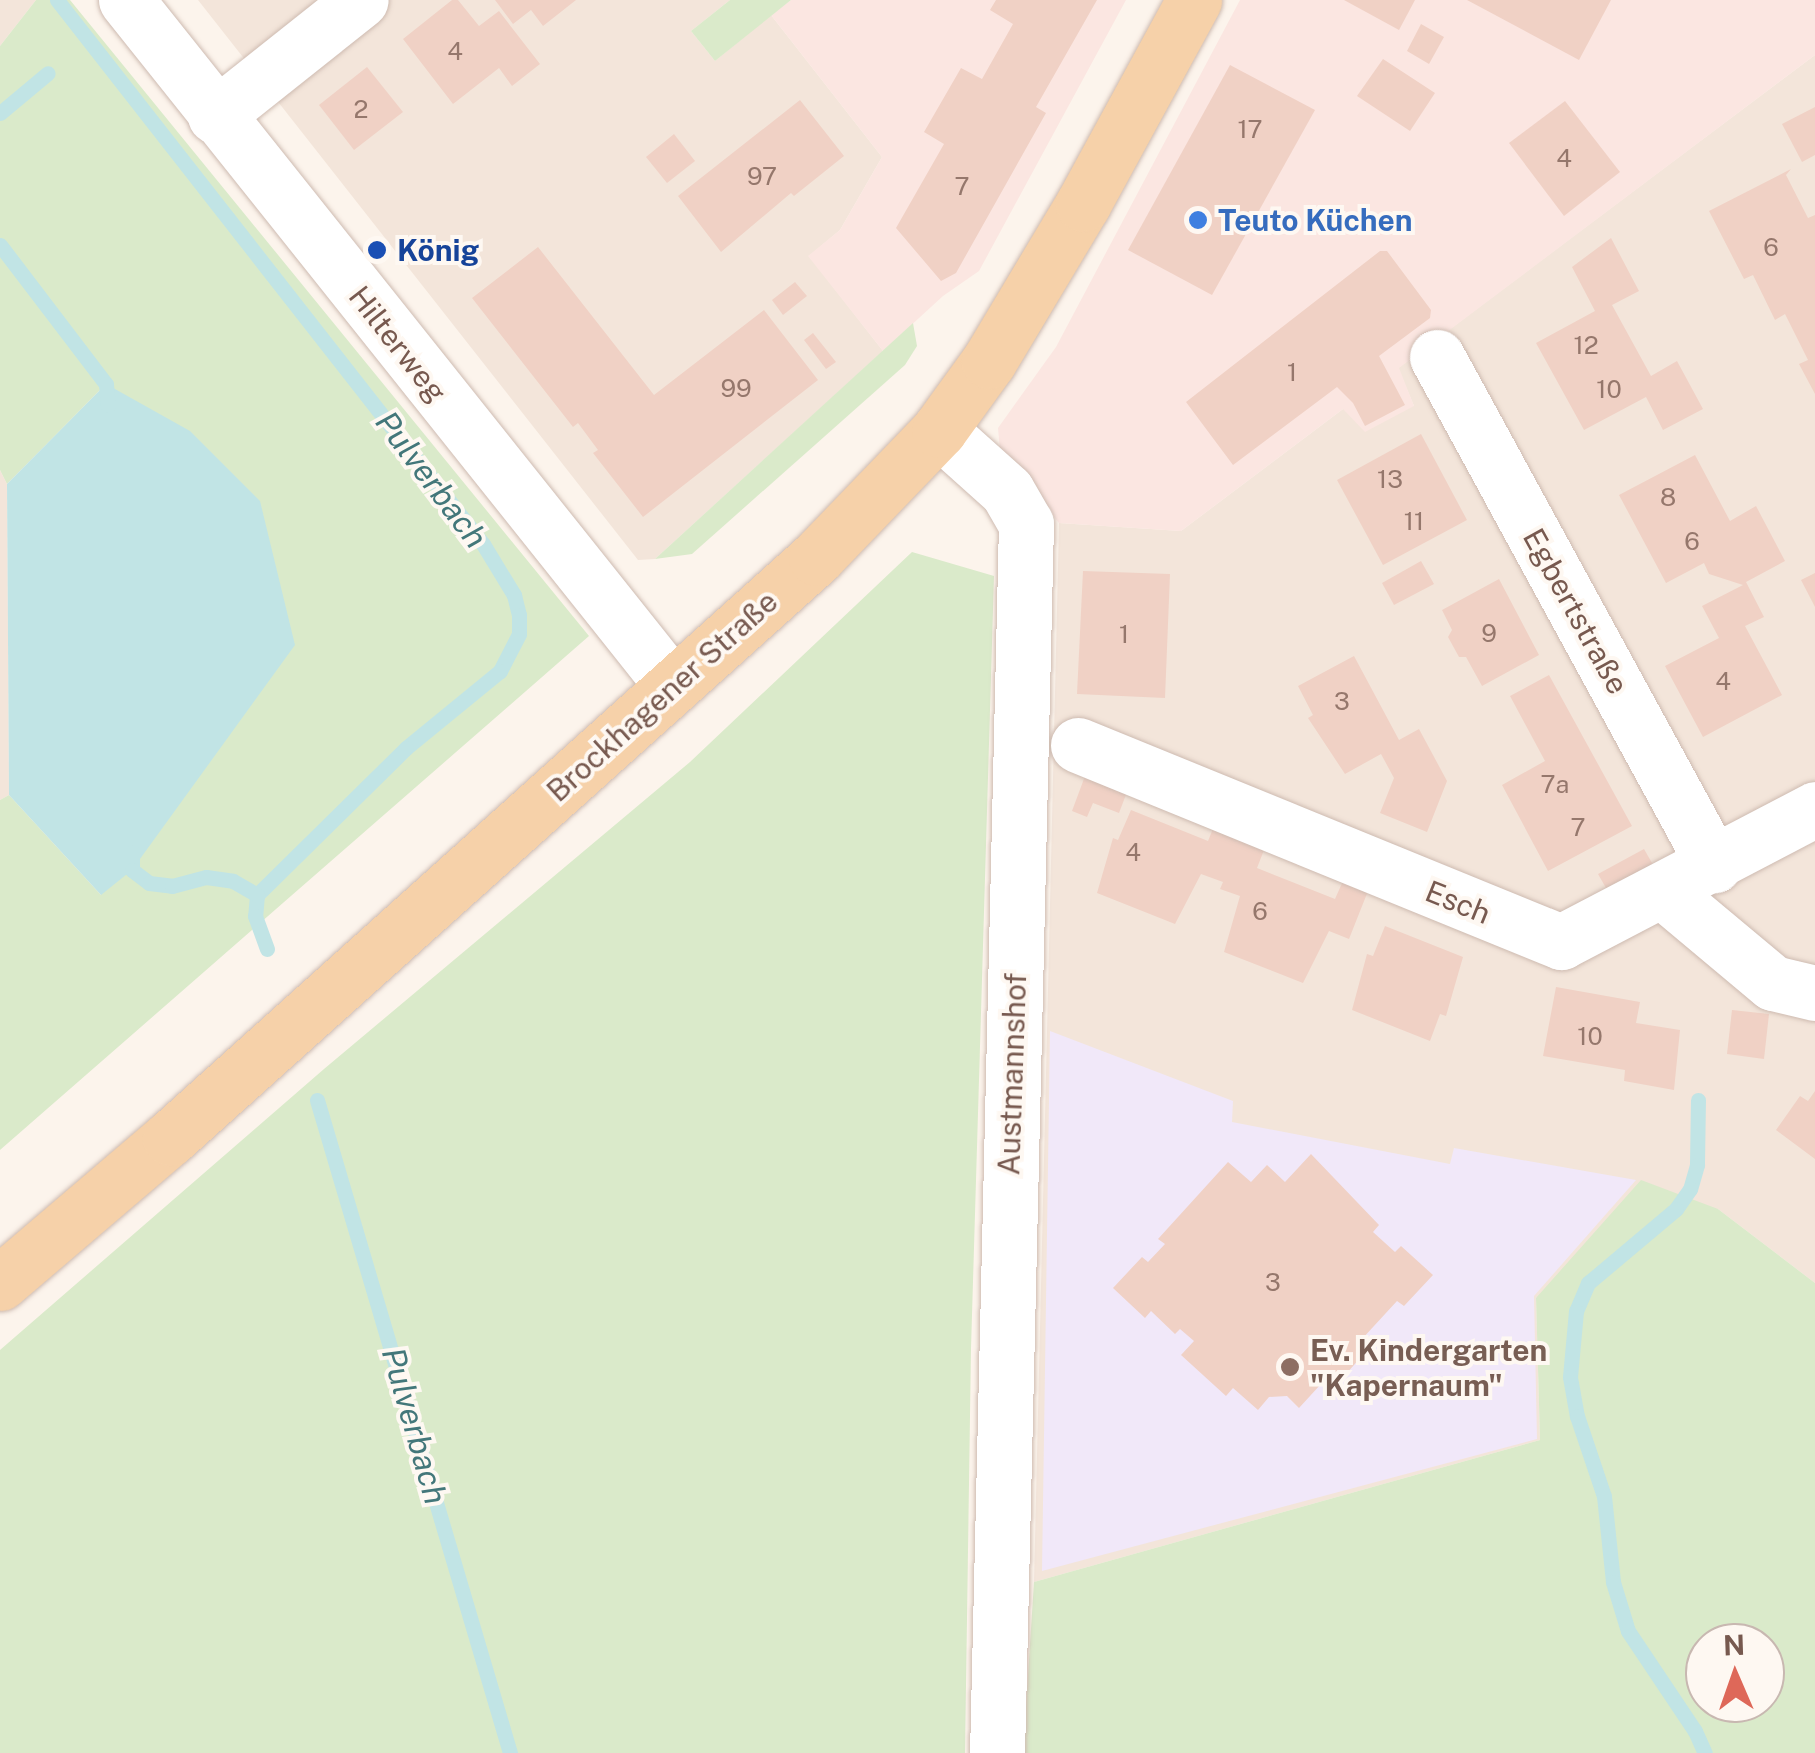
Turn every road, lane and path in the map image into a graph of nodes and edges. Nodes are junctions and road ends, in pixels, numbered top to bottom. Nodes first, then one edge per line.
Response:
1 (126, 0) edge
2 (361, 0) edge
3 (1194, 0) edge
4 (215, 116) junction
5 (1438, 356) dead end
6 (939, 430) junction
7 (672, 685) junction
8 (1078, 745) dead end
9 (1815, 809) edge
10 (1714, 865) junction
11 (1664, 892) junction
12 (1815, 994) edge
13 (0, 1282) edge
14 (997, 1753) edge

1 - 4 street, Hilterweg
2 - 4 street
3 - 6 main road, Brockhagener Straße
4 - 7 street, Hilterweg
5 - 10 street, Egbertstraße
6 - 7 main road, Brockhagener Straße
6 - 14 street, Austmannshof
7 - 13 main road, Brockhagener Straße
8 - 11 street, Esch
9 - 10 street
10 - 11 street
11 - 12 street

